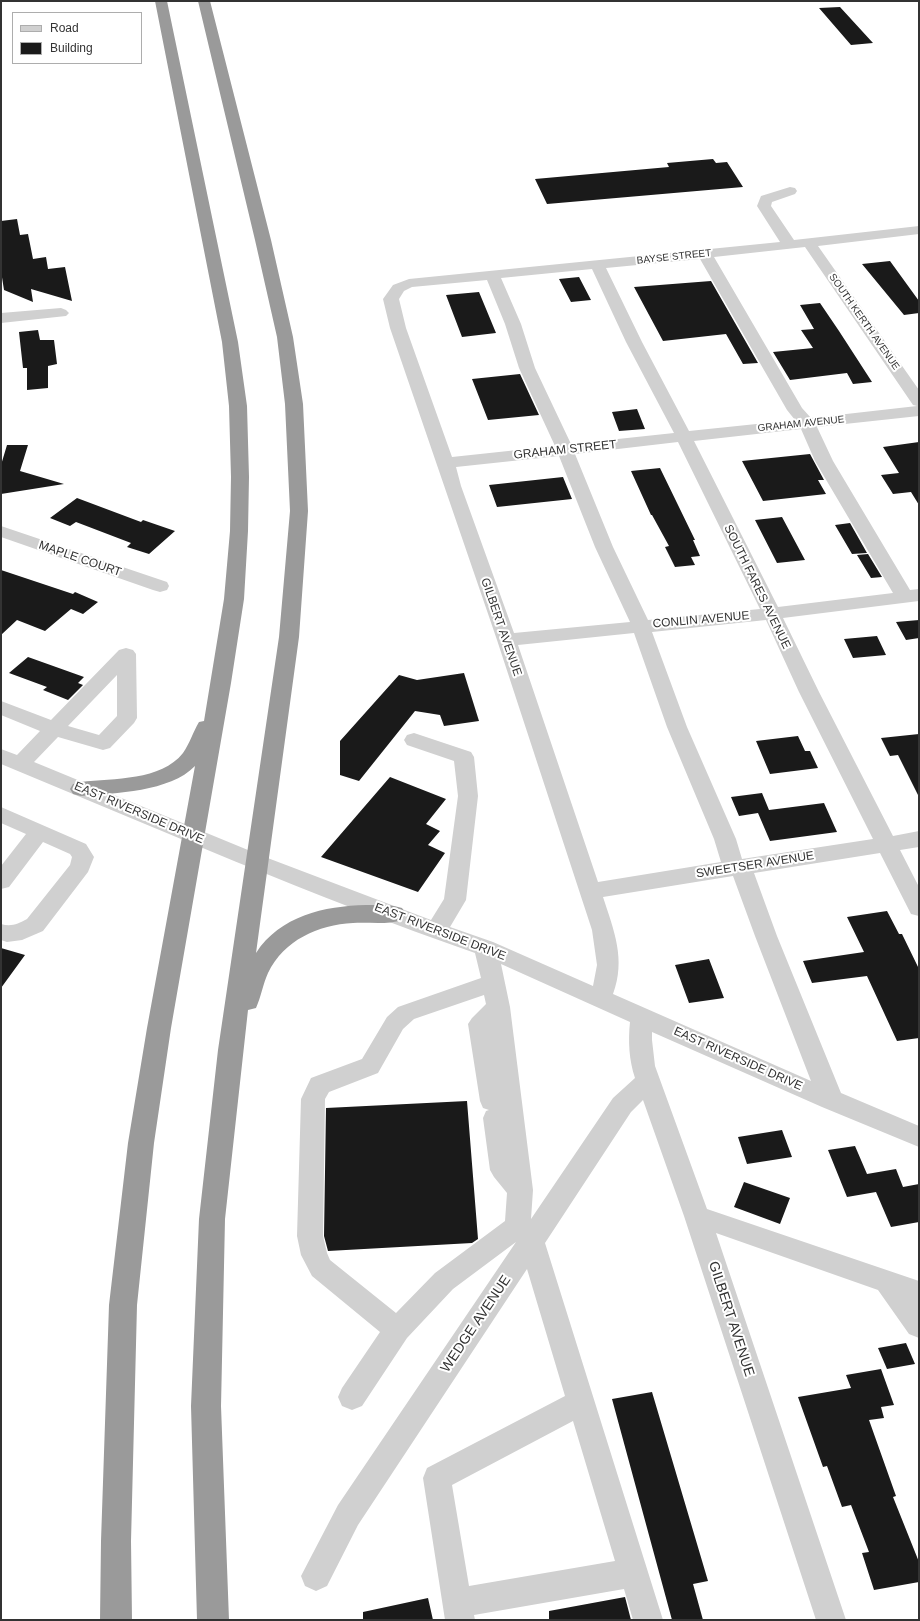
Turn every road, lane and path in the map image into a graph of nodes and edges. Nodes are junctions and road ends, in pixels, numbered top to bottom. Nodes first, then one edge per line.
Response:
1 (161, 1) edge
2 (204, 1) edge
3 (154, 30) dead end
4 (188, 135) junction
5 (790, 191) dead end
6 (916, 234) edge
7 (809, 243) junction
8 (790, 245) junction
9 (705, 254) junction
10 (597, 265) junction
11 (492, 274) junction
12 (428, 281) joint
13 (61, 313) dead end
14 (1, 318) edge
15 (919, 402) edge
16 (919, 411) edge
17 (807, 423) junction
18 (684, 437) junction
19 (565, 449) junction
20 (446, 463) junction
21 (1, 531) edge
22 (160, 586) dead end
23 (914, 600) edge
24 (772, 614) junction
25 (641, 626) junction
26 (507, 640) junction
27 (222, 683) junction
28 (1, 708) edge
29 (54, 729) junction
30 (414, 740) dead end
31 (8, 762) edge
32 (81, 789) junction
33 (1, 814) edge
34 (39, 832) junction
35 (193, 836) junction
36 (919, 840) edge
37 (886, 844) junction
38 (257, 862) junction
39 (737, 867) junction
40 (1, 881) edge
41 (590, 890) junction
42 (919, 908) edge
43 (394, 914) junction
44 (436, 931) junction
45 (1, 932) edge
46 (485, 948) junction
47 (494, 983) junction
48 (600, 999) junction
49 (498, 1007) junction
50 (642, 1017) junction
51 (230, 1050) junction
52 (648, 1082) junction
53 (831, 1100) junction
54 (919, 1137) edge
55 (520, 1190) junction
56 (697, 1216) junction
57 (528, 1234) junction
58 (888, 1282) junction
59 (919, 1293) edge
60 (919, 1326) edge
61 (397, 1330) junction
62 (352, 1397) dead end
63 (581, 1402) junction
64 (634, 1573) junction
65 (316, 1576) dead end
66 (459, 1612) edge
67 (116, 1620) edge
68 (213, 1620) edge
69 (648, 1620) edge
70 (831, 1620) edge

1 - 4 highway
2 - 38 highway
3 - 4 highway
4 - 27 highway
5 - 8 street
6 - 7 street, BAYSE STREET
7 - 8 street, BAYSE STREET
7 - 15 street, SOUTH KERTH AVENUE
8 - 9 street, BAYSE STREET
9 - 10 street, BAYSE STREET
9 - 17 street
10 - 11 street, BAYSE STREET
10 - 18 street, SOUTH FARES AVENUE
11 - 12 street, BAYSE STREET
11 - 19 street
12 - 20 street, GILBERT AVENUE
13 - 14 street
16 - 17 street, GRAHAM AVENUE
17 - 18 street, GRAHAM AVENUE
17 - 23 street
18 - 19 street, GRAHAM STREET
18 - 24 street, SOUTH FARES AVENUE
19 - 20 street, GRAHAM STREET
19 - 25 street
20 - 26 street, GILBERT AVENUE
21 - 22 street, MAPLE COURT
23 - 24 street, CONLIN AVENUE
24 - 25 street, CONLIN AVENUE
24 - 37 street, SOUTH FARES AVENUE
25 - 26 street, CONLIN AVENUE
25 - 39 street
26 - 41 street, GILBERT AVENUE
27 - 32 highway
27 - 35 highway
28 - 29 street
29 - 29 street
29 - 31 street
30 - 44 street
31 - 32 street, EAST RIVERSIDE DRIVE
32 - 35 street, EAST RIVERSIDE DRIVE
33 - 34 street
34 - 40 street
34 - 45 street
35 - 38 street, EAST RIVERSIDE DRIVE
35 - 67 highway
36 - 37 street, SWEETSER AVENUE
37 - 39 street, SWEETSER AVENUE
37 - 42 street, SOUTH FARES AVENUE
38 - 43 street, EAST RIVERSIDE DRIVE
38 - 51 highway
39 - 41 street, SWEETSER AVENUE
39 - 53 street
41 - 48 street, GILBERT AVENUE
43 - 44 street, EAST RIVERSIDE DRIVE
43 - 51 highway
44 - 46 street, EAST RIVERSIDE DRIVE
46 - 47 street
46 - 48 street, EAST RIVERSIDE DRIVE
47 - 49 street
47 - 61 street
48 - 50 street, EAST RIVERSIDE DRIVE
49 - 55 street
49 - 55 street
50 - 52 street, GILBERT AVENUE
50 - 53 street, EAST RIVERSIDE DRIVE
51 - 68 highway
52 - 56 street, GILBERT AVENUE
52 - 57 street, WEDGE AVENUE
53 - 54 street, EAST RIVERSIDE DRIVE
55 - 57 street
56 - 58 street
56 - 70 street, GILBERT AVENUE
57 - 61 street
57 - 63 street
57 - 65 street, WEDGE AVENUE
58 - 59 street
58 - 60 street
61 - 62 street
63 - 64 street
63 - 66 street
64 - 66 street
64 - 69 street

